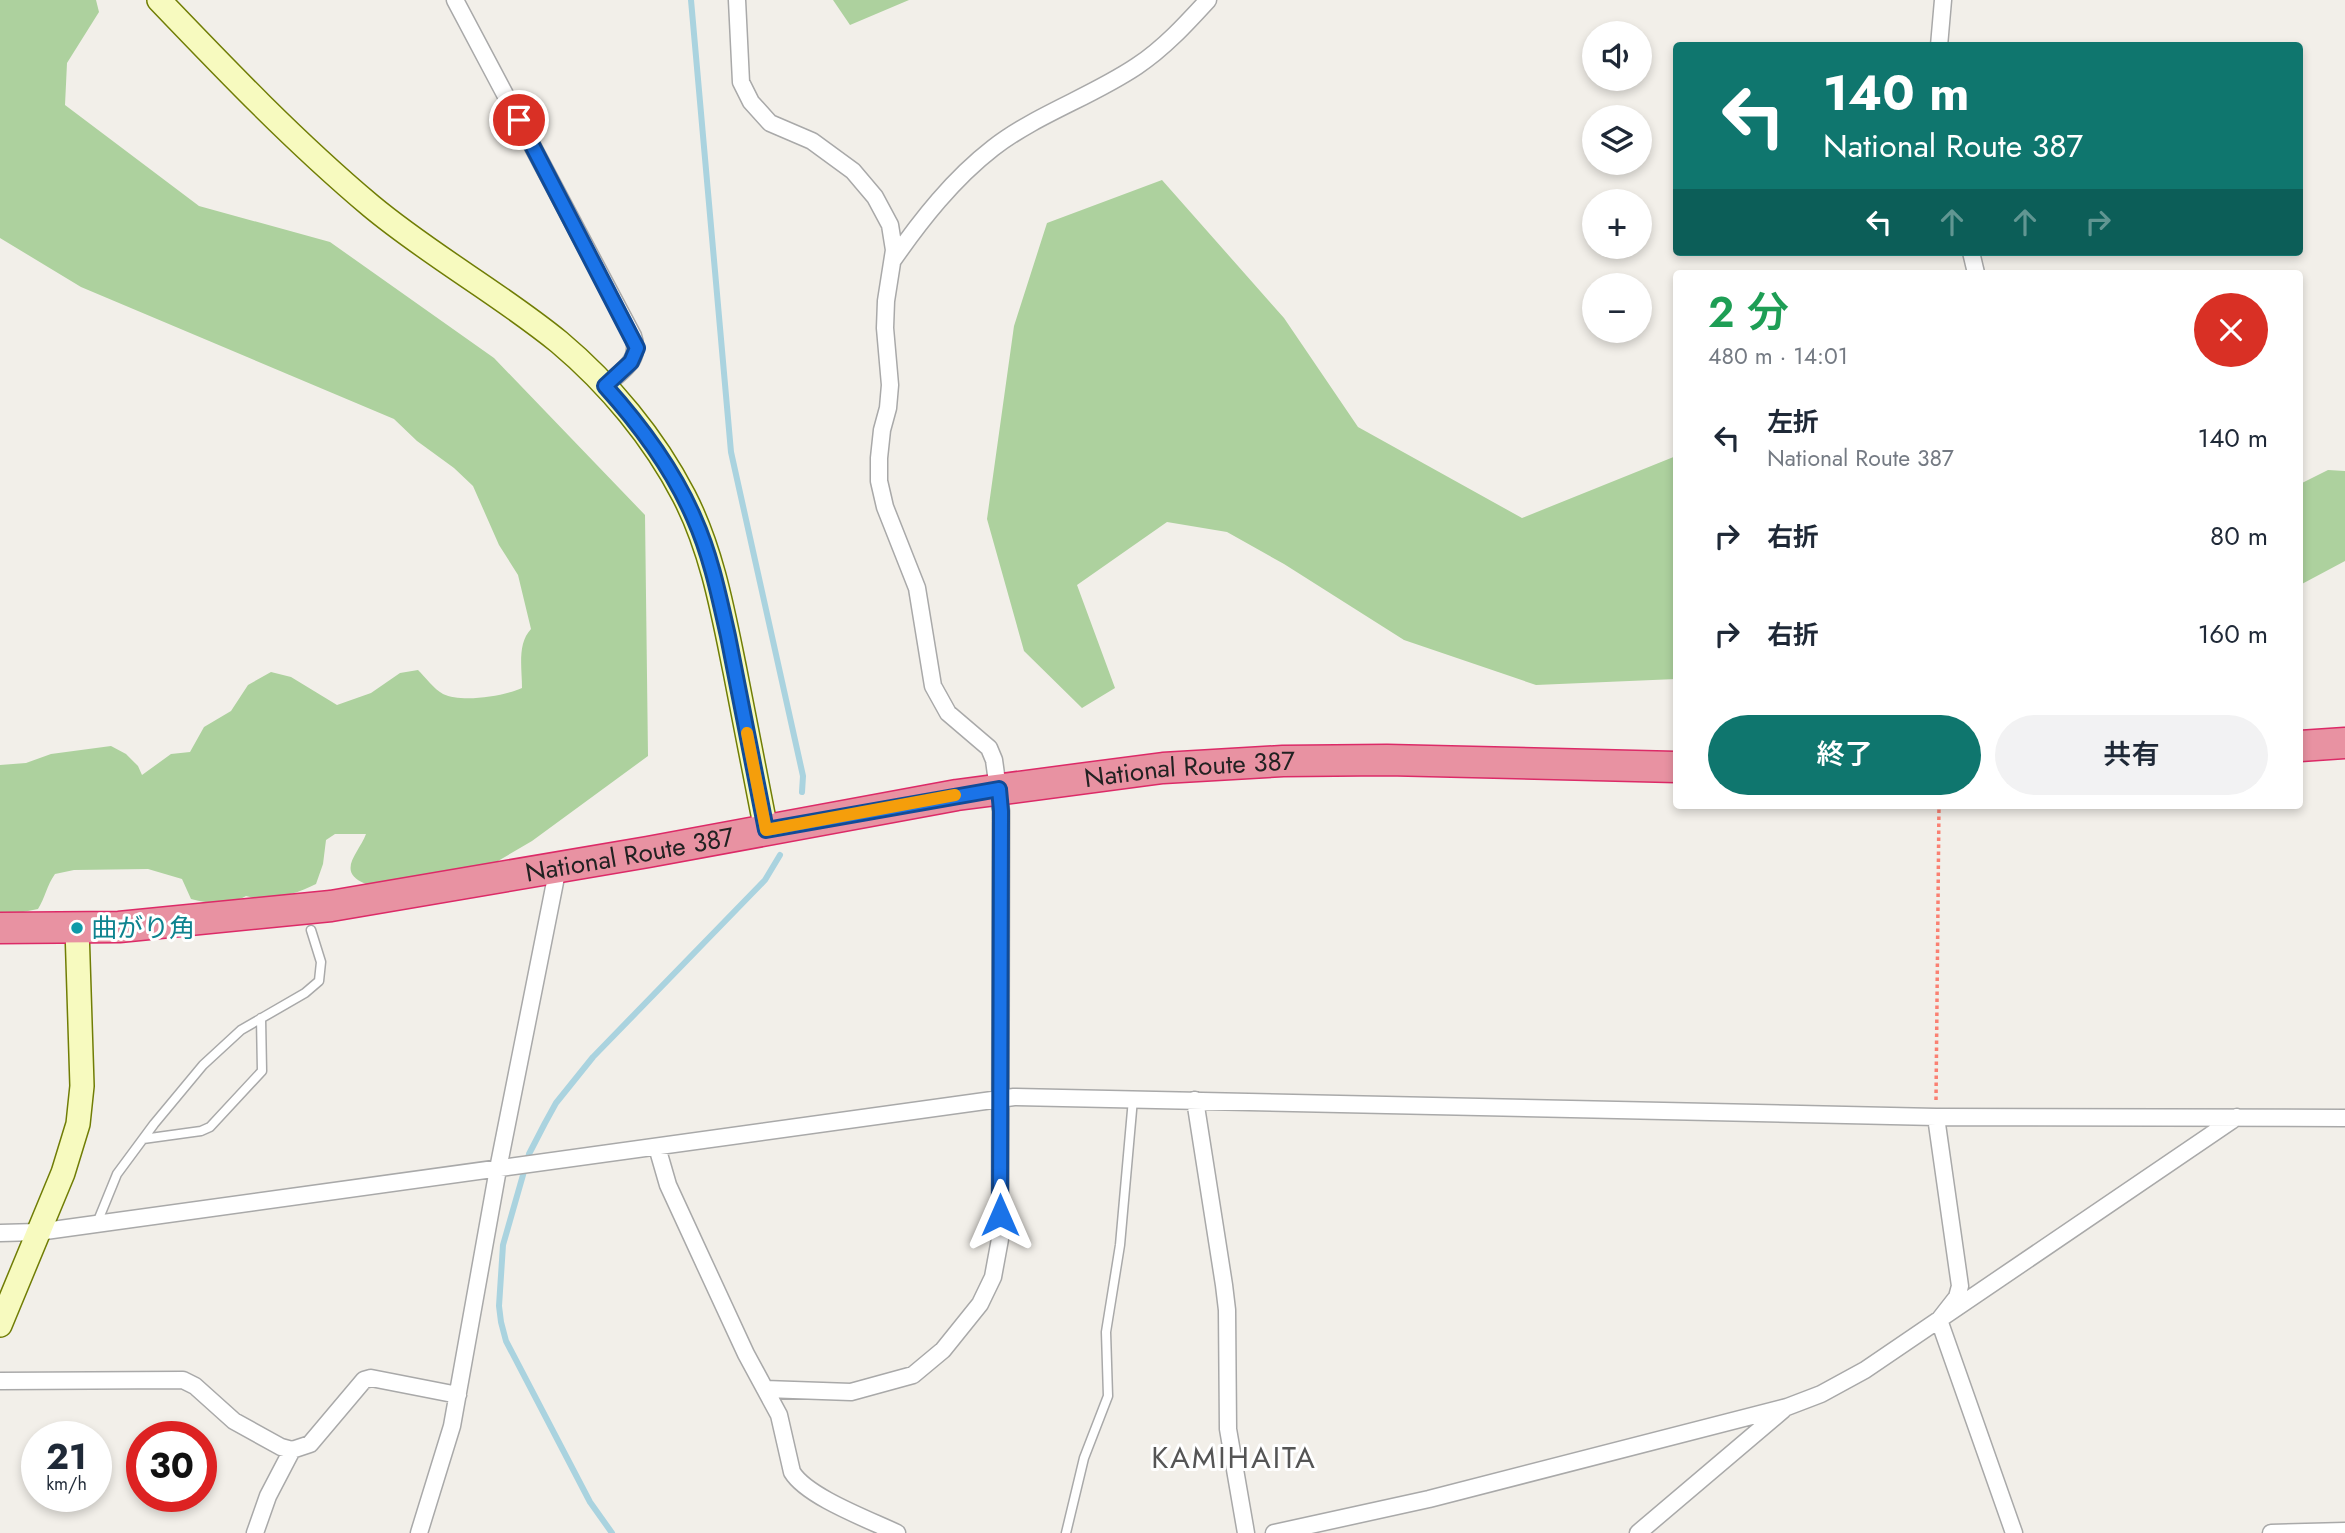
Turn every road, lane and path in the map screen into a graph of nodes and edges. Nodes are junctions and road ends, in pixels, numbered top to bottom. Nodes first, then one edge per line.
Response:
1 (159, 0) edge
2 (455, 0) edge
3 (737, 0) edge
4 (1208, 0) edge
5 (1943, 0) edge
6 (1939, 42) edge
7 (892, 261) junction
8 (605, 386) junction
9 (2345, 743) edge
10 (2303, 746) edge
11 (1673, 767) edge
12 (999, 789) junction
13 (1939, 809) edge
14 (766, 830) junction
15 (558, 867) junction
16 (0, 928) edge
17 (77, 928) junction
18 (311, 930) dead end
19 (261, 1018) junction
20 (1000, 1098) junction
21 (1133, 1099) junction
22 (1195, 1100) junction
23 (1936, 1117) junction
24 (2237, 1117) junction
25 (2345, 1118) edge
26 (143, 1139) junction
27 (657, 1147) junction
28 (498, 1169) junction
29 (96, 1224) junction
30 (38, 1232) junction
31 (0, 1233) edge
32 (1938, 1320) junction
33 (0, 1325) edge
34 (0, 1381) edge
35 (765, 1389) junction
36 (458, 1395) junction
37 (1787, 1407) junction
38 (292, 1450) junction
39 (2345, 1531) edge
40 (255, 1533) edge
41 (419, 1533) edge
42 (897, 1533) edge
43 (1066, 1533) edge
44 (1246, 1533) edge
45 (1274, 1533) edge
46 (1638, 1533) edge
47 (2014, 1533) edge
48 (2271, 1533) edge

1 - 8 street
2 - 8 street
3 - 7 street
4 - 7 street
5 - 6 street
7 - 12 street
8 - 14 street
9 - 10 highway
11 - 12 highway, National Route 387
12 - 14 highway, National Route 387
12 - 20 street
13 - 23 path
14 - 15 highway, National Route 387
15 - 17 highway, National Route 387
15 - 28 street
16 - 17 highway, National Route 387
17 - 30 street
18 - 19 lane
19 - 26 lane
19 - 26 lane
20 - 21 street
20 - 27 street
20 - 35 street
21 - 22 street
21 - 43 lane
22 - 23 street
22 - 44 street
23 - 24 street
23 - 32 street
24 - 25 street
24 - 32 street
26 - 29 lane
27 - 28 street
27 - 35 street
28 - 29 street
28 - 36 street
29 - 30 street
30 - 31 street
30 - 33 street
32 - 37 street
32 - 47 street
34 - 38 street
35 - 42 street
36 - 38 street
36 - 41 street
37 - 45 street
37 - 46 street
38 - 40 street
39 - 48 street

